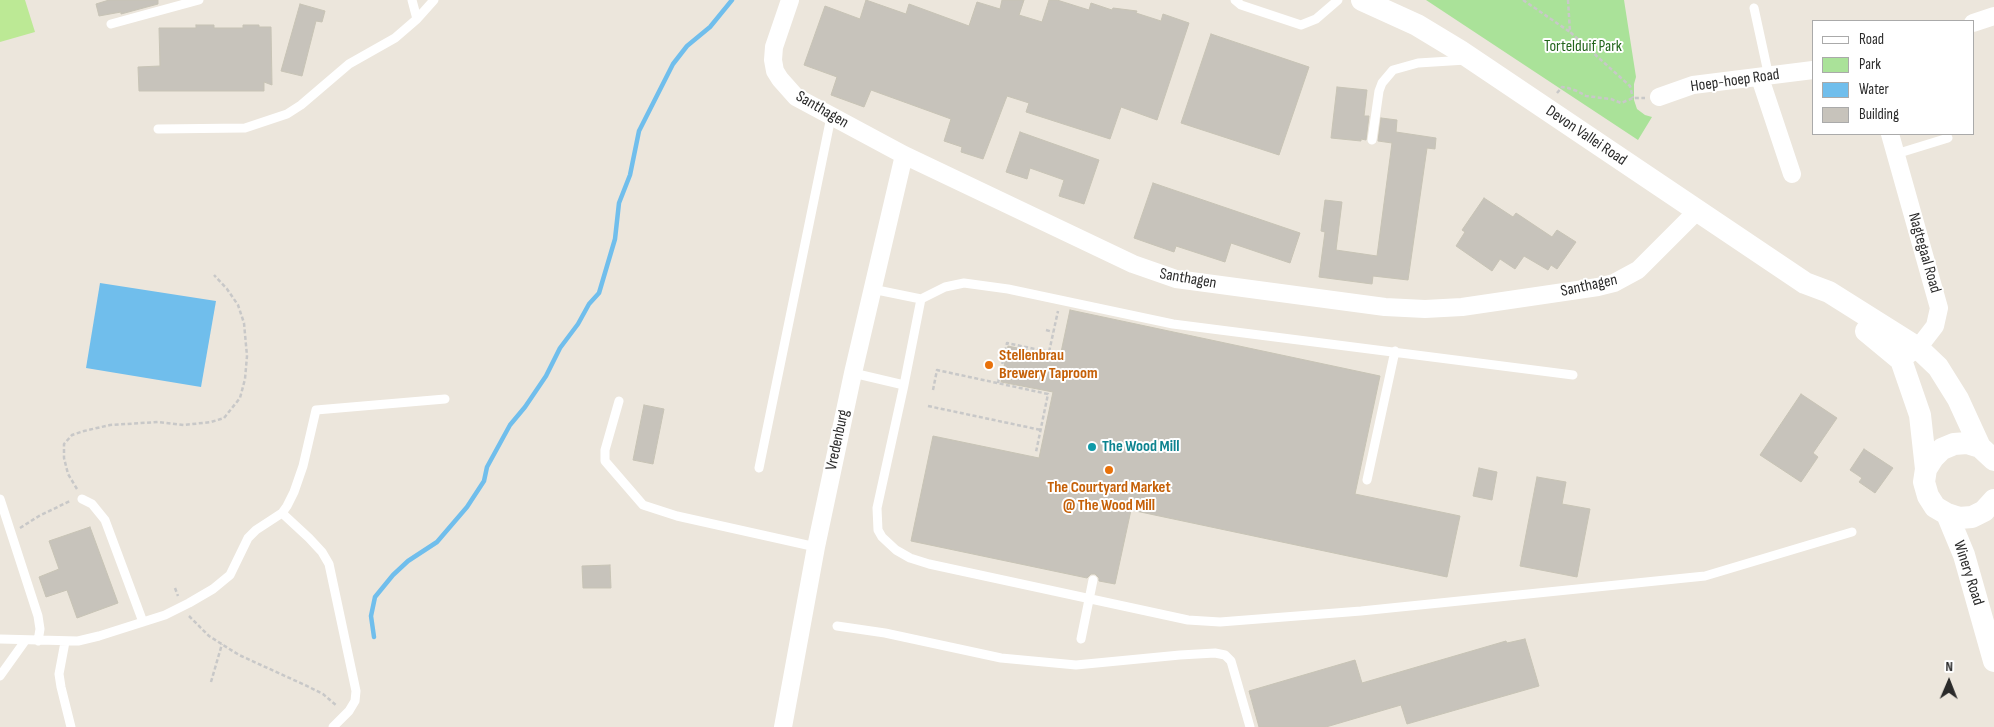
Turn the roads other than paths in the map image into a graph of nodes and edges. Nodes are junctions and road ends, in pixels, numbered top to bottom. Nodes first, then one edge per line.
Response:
1 (199, 0) edge
2 (412, 0) edge
3 (434, 0) edge
4 (790, 0) edge
5 (1235, 0) edge
6 (1338, 0) edge
7 (1362, 0) edge
8 (1754, 8) dead end
9 (1994, 16) edge
10 (417, 20) junction
11 (1974, 23) edge
12 (111, 24) dead end
13 (1474, 60) junction
14 (1812, 70) edge
15 (1764, 77) junction
16 (1659, 97) road end
17 (831, 117) junction
18 (158, 129) dead end
19 (1890, 135) edge
20 (1948, 138) dead end
21 (1372, 140) dead end
22 (1896, 154) junction
23 (904, 155) junction
24 (1792, 174) dead end
25 (1697, 211) junction
26 (872, 289) junction
27 (921, 299) junction
28 (1395, 351) junction
29 (1909, 354) junction
30 (853, 373) junction
31 (1573, 375) dead end
32 (904, 384) junction
33 (445, 399) dead end
34 (619, 401) dead end
35 (1990, 454) edge
36 (759, 468) dead end
37 (1926, 469) junction
38 (1367, 480) dead end
39 (0, 499) edge
40 (82, 499) road end
41 (1994, 500) edge
42 (282, 514) junction
43 (1947, 514) junction
44 (1852, 532) dead end
45 (816, 547) junction
46 (1093, 580) dead end
47 (1090, 599) junction
48 (143, 622) junction
49 (837, 626) dead end
50 (0, 639) edge
51 (1081, 639) dead end
52 (38, 640) junction
53 (25, 641) junction
54 (65, 642) junction
55 (1994, 661) edge
56 (0, 676) edge
57 (72, 727) edge
58 (333, 727) edge
59 (783, 727) edge
60 (1250, 727) edge

1 - 12 lane
2 - 10 lane
3 - 10 lane
4 - 17 street, Santhagen
5 - 6 lane
7 - 13 street, Devon Vallei Road
8 - 15 lane
9 - 11 street
10 - 18 lane
13 - 21 lane
13 - 25 street, Devon Vallei Road
14 - 15 street, Hoep-hoep Road
15 - 16 street, Hoep-hoep Road
15 - 24 street
17 - 23 street, Santhagen
17 - 36 lane
19 - 22 street, Nagtegaal Road
20 - 22 lane
22 - 29 street, Nagtegaal Road
23 - 25 street, Santhagen
23 - 26 street, Vredenburg
25 - 29 street, Devon Vallei Road
26 - 27 lane
26 - 30 street, Vredenburg
27 - 28 lane
27 - 32 lane
28 - 31 lane
28 - 38 lane
29 - 35 street, Devon Vallei Road
29 - 37 street
30 - 32 lane
30 - 45 street, Vredenburg
32 - 47 lane
33 - 42 lane
34 - 45 lane
35 - 37 street
37 - 43 street
39 - 52 lane
40 - 48 lane
41 - 43 street
42 - 48 lane
42 - 58 lane
43 - 55 street, Winery Road
44 - 47 lane
45 - 59 street, Vredenburg
46 - 47 lane
47 - 51 lane
48 - 54 lane
49 - 60 lane
50 - 53 lane
52 - 53 lane
52 - 54 lane
53 - 56 lane
54 - 57 lane

